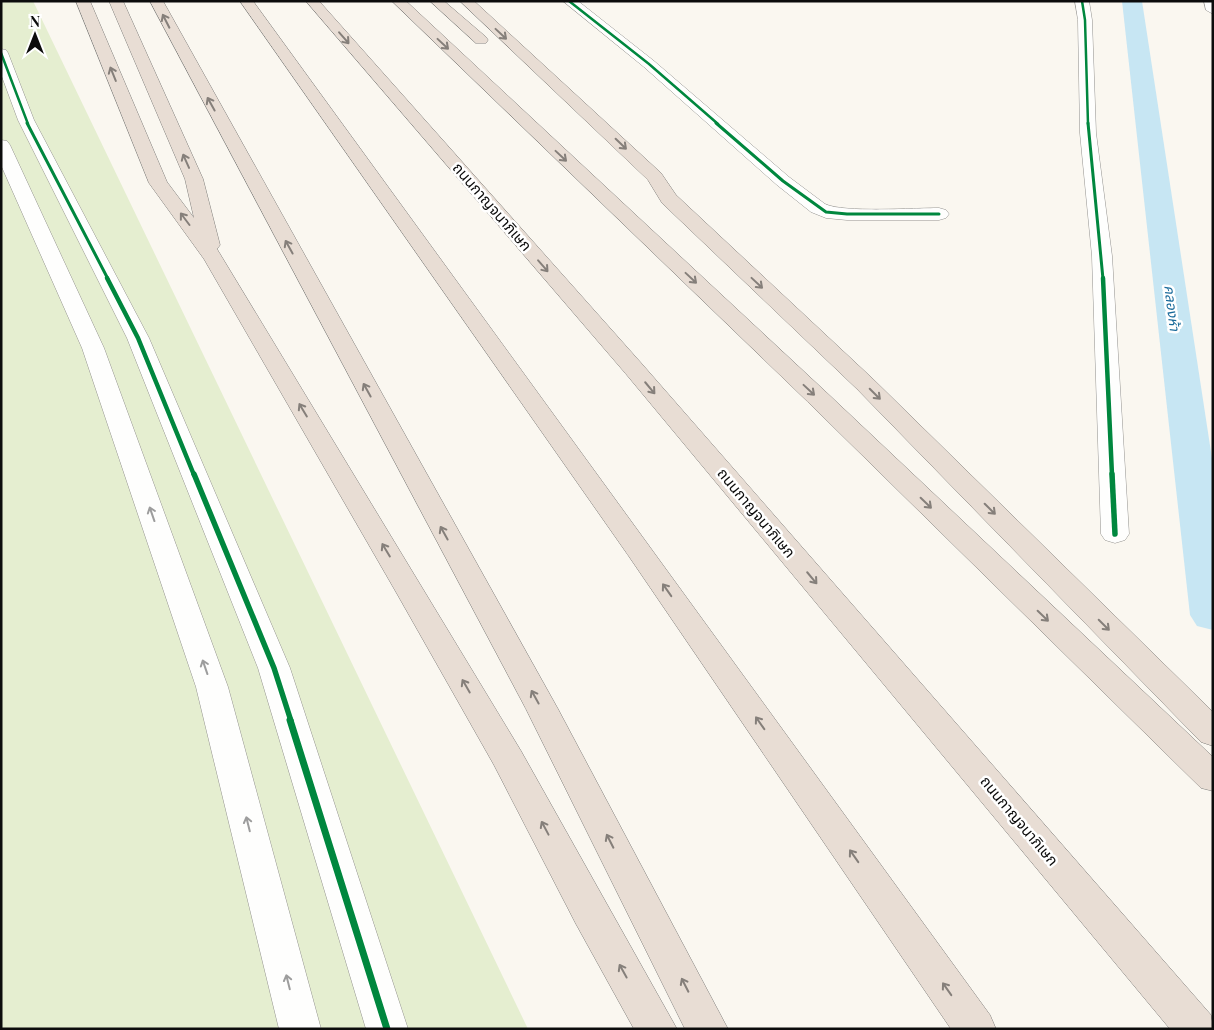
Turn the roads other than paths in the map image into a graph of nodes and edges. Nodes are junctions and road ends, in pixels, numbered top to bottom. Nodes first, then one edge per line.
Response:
1 (83, 1) edge
2 (116, 1) edge
3 (156, 1) edge
4 (246, 1) edge
5 (312, 1) edge
6 (436, 1) edge
7 (466, 1) edge
8 (569, 1) edge
9 (1082, 1) edge
10 (1211, 1) edge
11 (403, 6) edge
12 (1213, 10) edge
13 (1, 53) edge
14 (496, 54) dead end
15 (548, 99) dead end
16 (1, 145) edge
17 (670, 199) junction
18 (939, 214) dead end
19 (78, 222) junction
20 (39, 230) junction
21 (214, 258) junction
22 (1115, 534) dead end
23 (1213, 733) edge
24 (1213, 778) edge
25 (300, 1029) edge
26 (387, 1029) edge
27 (656, 1029) edge
28 (707, 1029) edge
29 (975, 1029) edge
30 (1196, 1029) edge

21 -> 1 highway
21 -> 2 highway
28 -> 3 highway
29 -> 4 highway
5 -> 30 highway, ถนนกาญจนาภิเษก
6 - 14 highway
7 -> 17 highway
8 - 18 street
9 - 22 street
10 - 12 street
11 -> 24 highway
13 - 19 street
15 - 17 highway
16 - 20 street
17 -> 23 highway
19 - 20 street
19 - 26 street
25 -> 20 street
27 -> 21 highway

